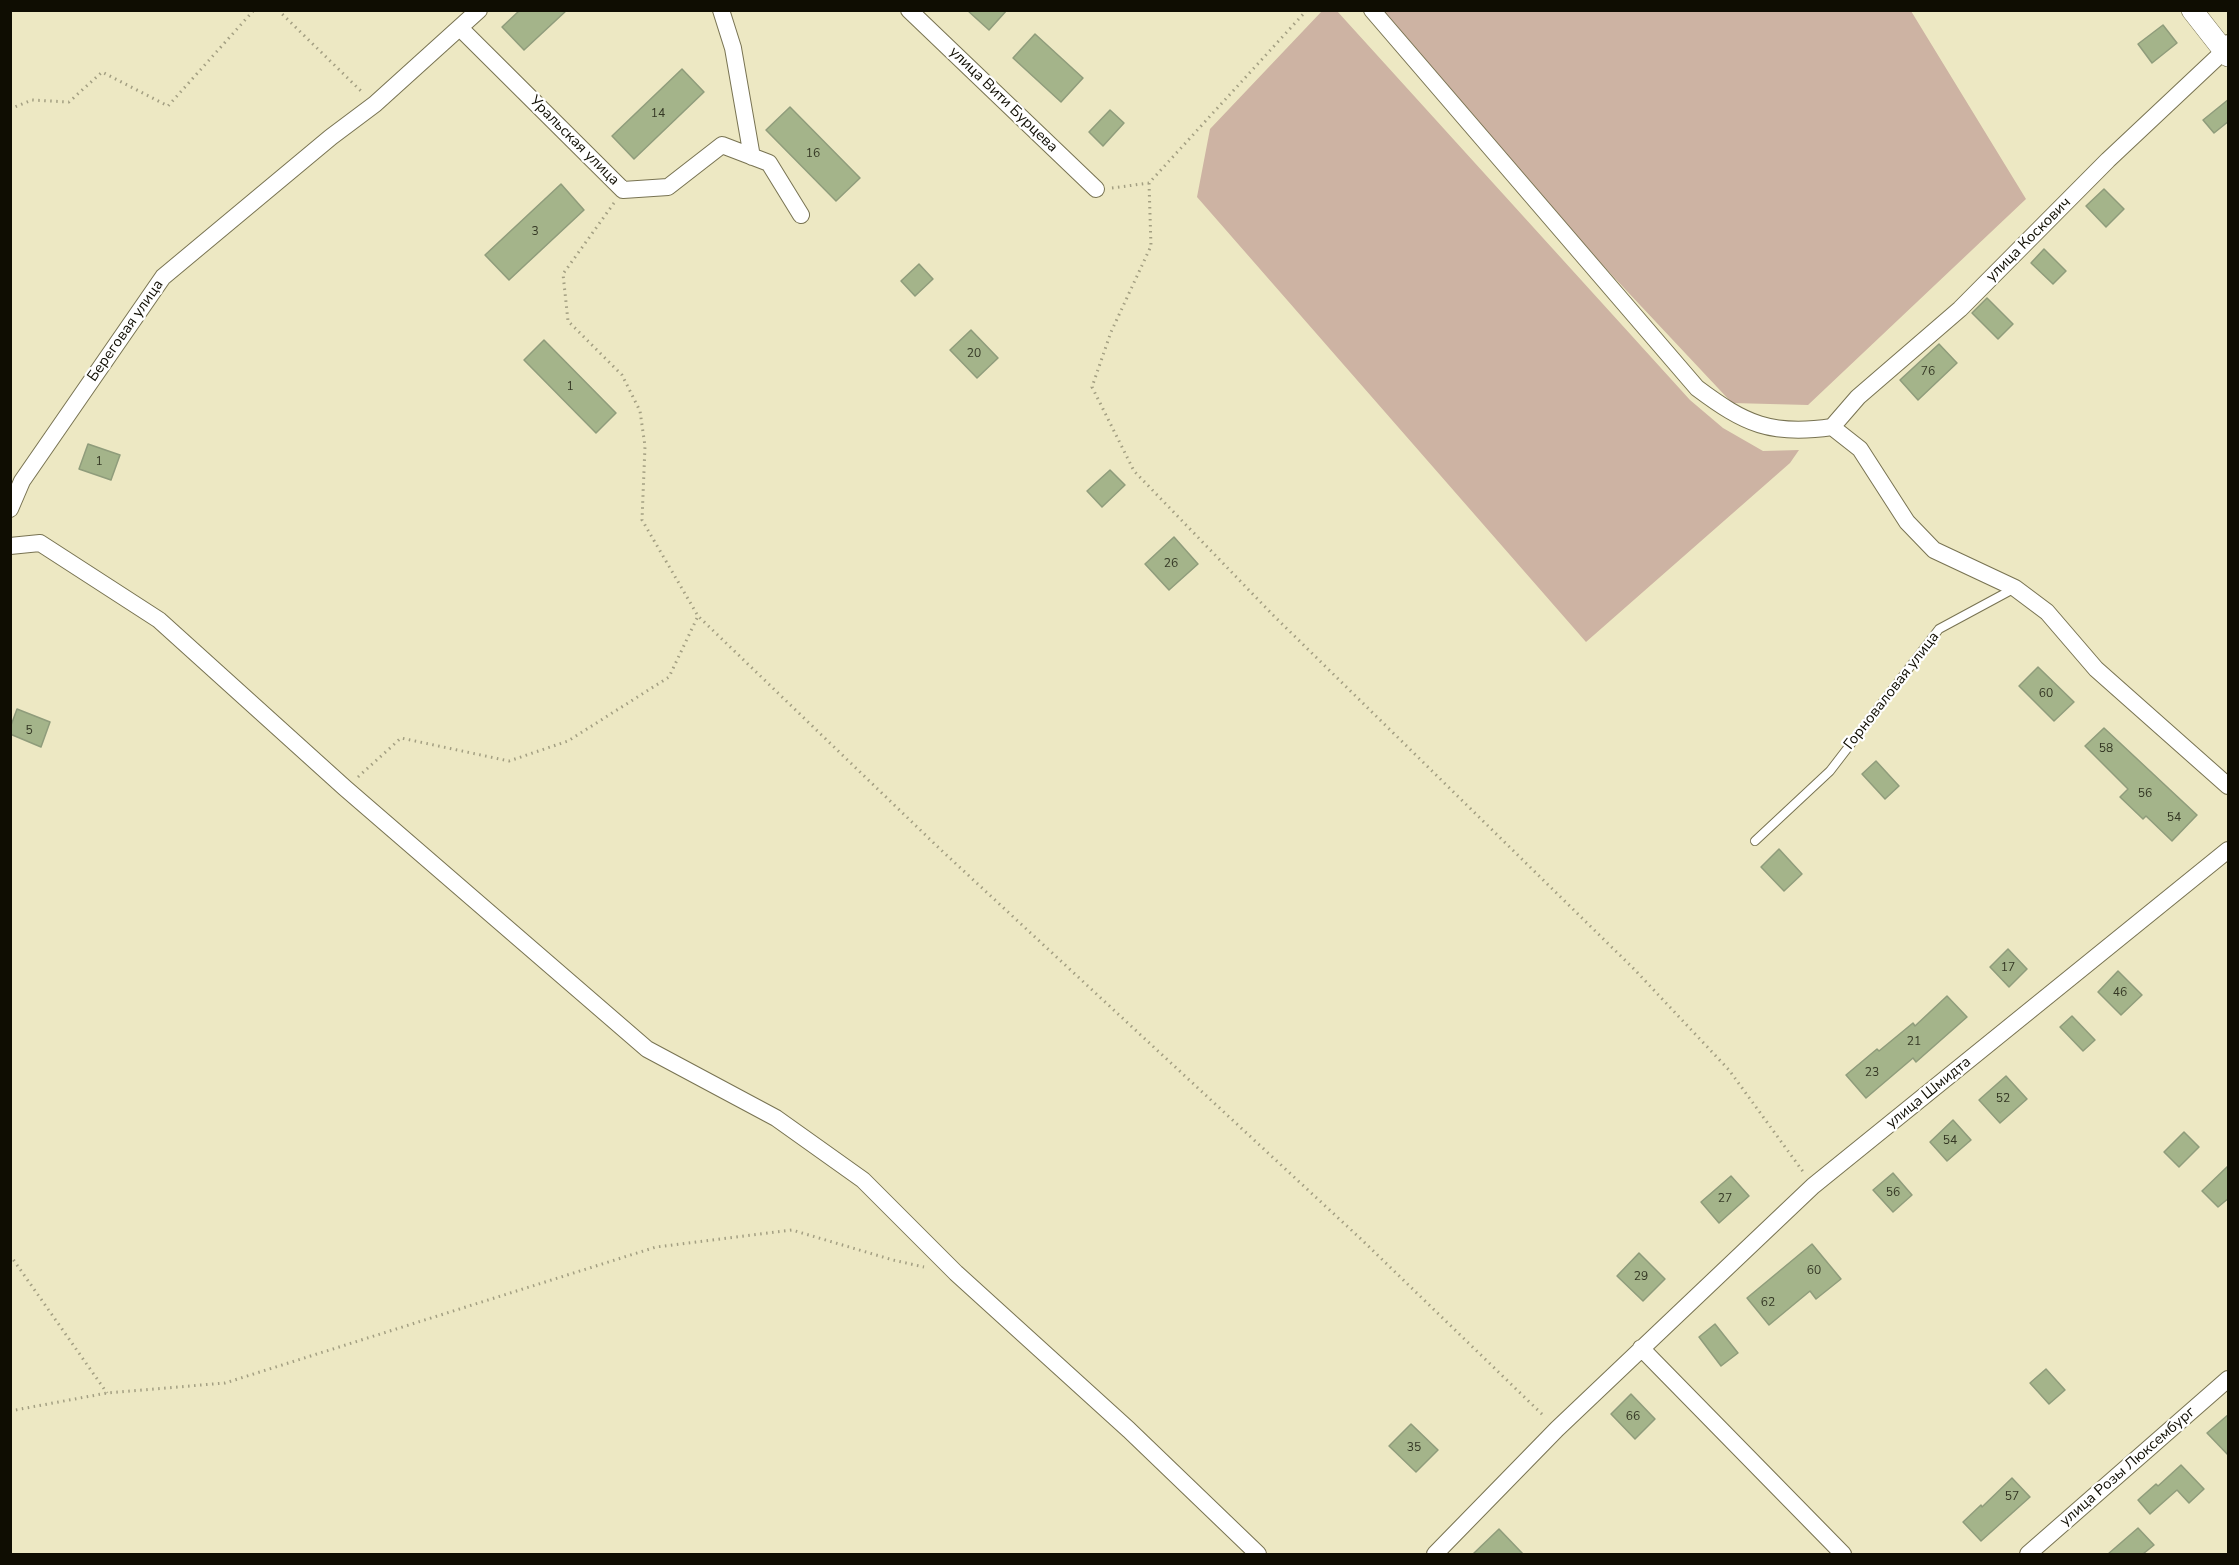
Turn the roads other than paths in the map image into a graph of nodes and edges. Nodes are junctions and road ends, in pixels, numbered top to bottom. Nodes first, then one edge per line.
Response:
1 (479, 10) edge
2 (721, 10) edge
3 (909, 10) edge
4 (1372, 10) edge
5 (2193, 10) edge
6 (460, 28) junction
7 (2227, 50) edge
8 (752, 157) junction
9 (1096, 189) road end
10 (801, 215) dead end
11 (1832, 427) junction
12 (10, 509) edge
13 (10, 546) edge
14 (2015, 588) junction
15 (2229, 786) edge
16 (1755, 841) dead end
17 (2229, 850) edge
18 (1641, 1348) junction
19 (2229, 1380) edge
20 (1258, 1554) edge
21 (1435, 1554) edge
22 (1843, 1554) edge
23 (2028, 1554) edge

1 - 6 street, Береговая улица
2 - 8 street
3 - 9 street, улица Вити Бурцева
4 - 11 street
5 - 7 street, улица Коскович
6 - 8 street, Уральская улица
6 - 12 street, Береговая улица
7 - 11 street, улица Коскович
8 - 10 street
11 - 14 street
13 - 20 street
14 - 15 street
14 - 16 lane, Горноваловая улица
17 - 18 street, улица Шмидта
18 - 21 street, улица Шмидта
18 - 22 street
19 - 23 street, улица Розы Люксембург

